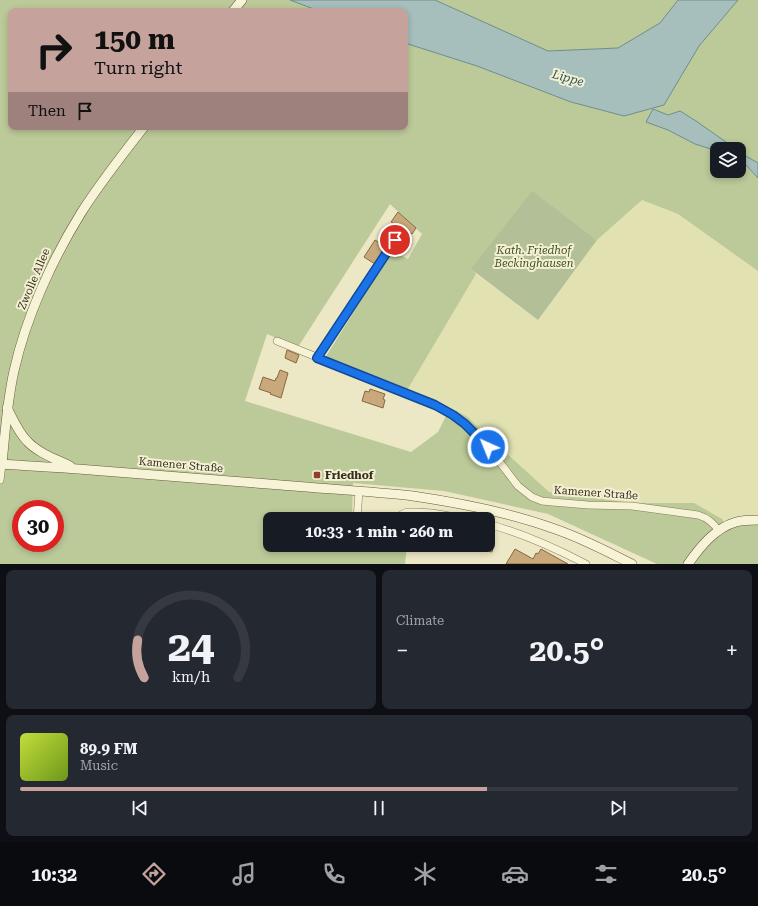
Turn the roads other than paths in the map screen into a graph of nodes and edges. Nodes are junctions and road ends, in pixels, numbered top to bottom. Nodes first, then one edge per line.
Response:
1 (242, 0) edge
2 (235, 8) edge
3 (142, 130) edge
4 (395, 240) dead end
5 (277, 341) dead end
6 (317, 358) junction
7 (7, 408) junction
8 (1, 464) edge
9 (76, 468) junction
10 (0, 480) edge
11 (359, 491) junction
12 (358, 512) edge
13 (758, 520) edge
14 (495, 526) edge
15 (719, 531) junction
16 (586, 564) edge
17 (632, 564) edge
18 (688, 564) edge

1 - 2 main road
3 - 7 main road, Zwolle Allee
4 - 6 lane
5 - 6 street, Kamener Straße
6 - 15 street, Kamener Straße
7 - 8 main road, Zwolle Allee
7 - 9 main road
8 - 9 main road, Kamener Straße
8 - 10 street
9 - 11 main road, Kamener Straße
11 - 12 street
11 - 17 main road, Kamener Straße
13 - 15 main road
14 - 16 street
15 - 18 main road

